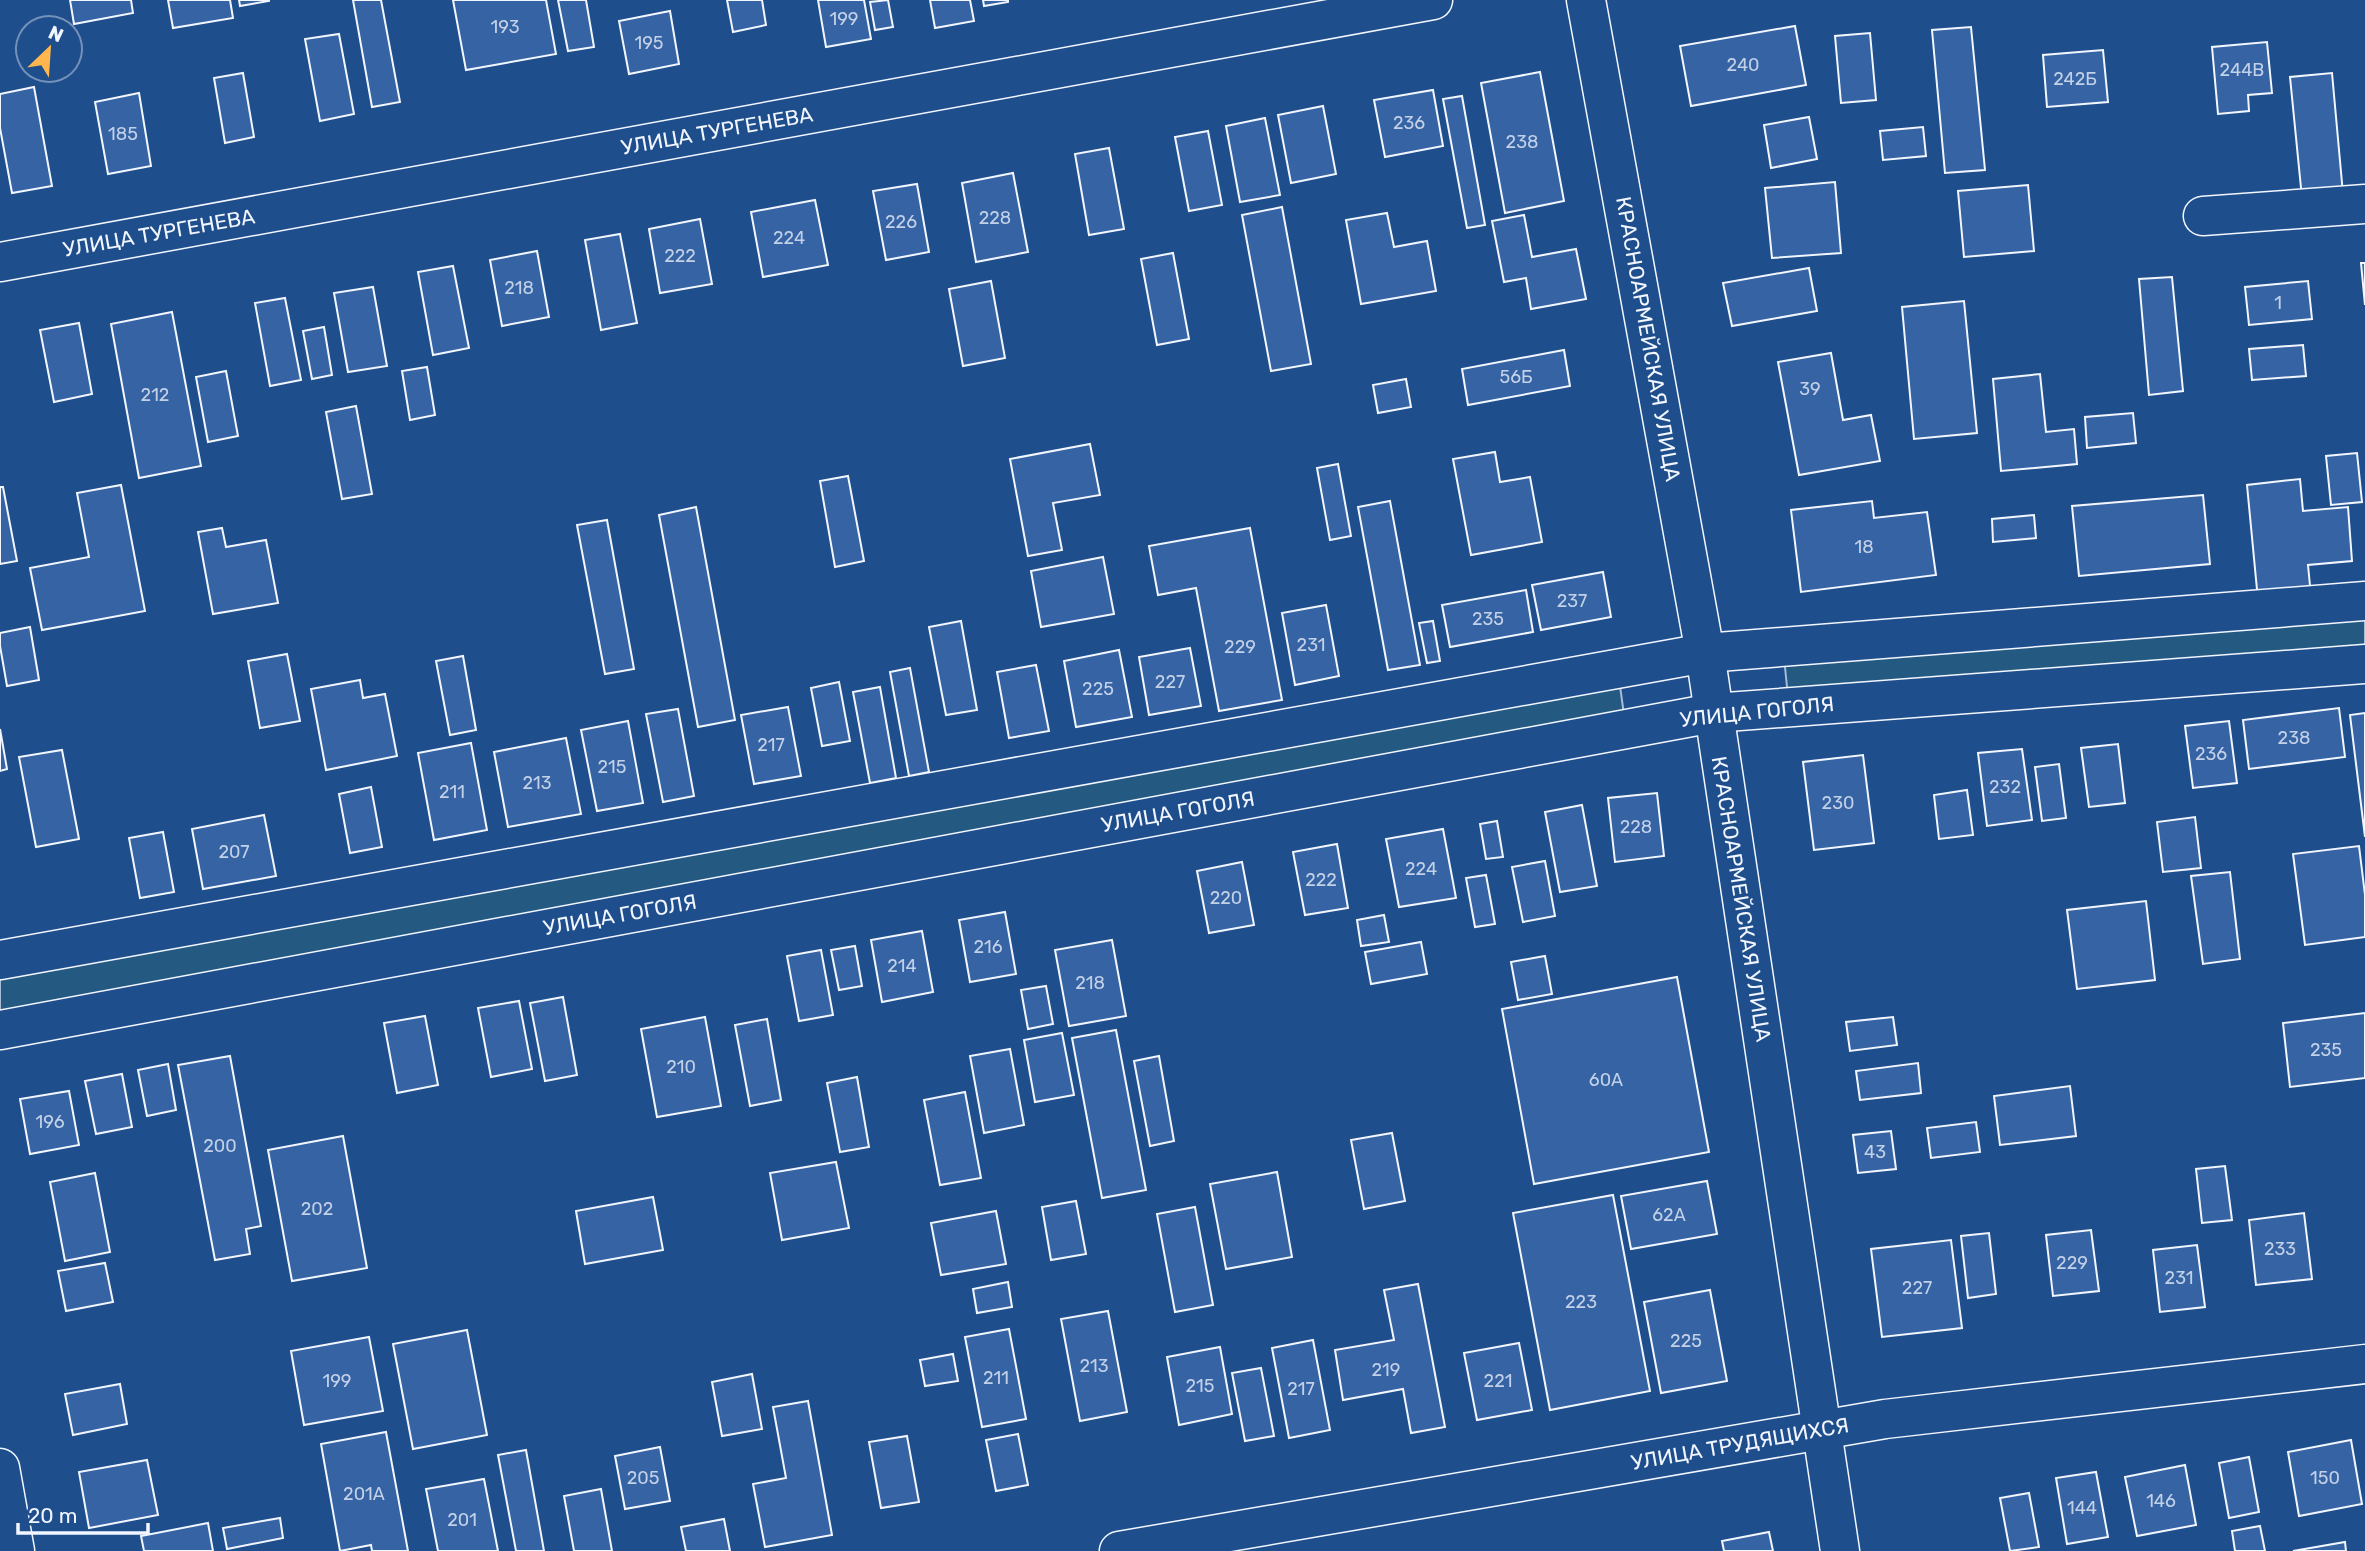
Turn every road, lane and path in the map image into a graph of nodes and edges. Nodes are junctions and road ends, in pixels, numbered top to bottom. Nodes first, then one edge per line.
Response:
1 (1433, 0) edge
2 (1586, 0) edge
3 (2365, 204) edge
4 (2203, 216) dead end
5 (0, 262) edge
6 (2365, 601) edge
7 (1705, 653) junction
8 (2365, 664) edge
9 (1713, 713) junction
10 (0, 960) edge
11 (0, 1030) edge
12 (2365, 1364) edge
13 (1822, 1430) junction
14 (0, 1468) edge
15 (15, 1551) edge
16 (1119, 1551) edge
17 (1840, 1551) edge

1 - 5 street, УЛИЦА ТУРГЕНЕВА
2 - 7 street, КРАСНОАРМЕЙСКАЯ УЛИЦА
3 - 4 street
6 - 7 street
7 - 9 street, КРАСНОАРМЕЙСКАЯ УЛИЦА
7 - 10 street
8 - 9 street, УЛИЦА ГОГОЛЯ
9 - 11 street, УЛИЦА ГОГОЛЯ
9 - 13 street, КРАСНОАРМЕЙСКАЯ УЛИЦА
12 - 13 street, УЛИЦА ТРУДЯЩИХСЯ
13 - 16 street, УЛИЦА ТРУДЯЩИХСЯ
13 - 17 street, КРАСНОАРМЕЙСКАЯ УЛИЦА
14 - 15 street

